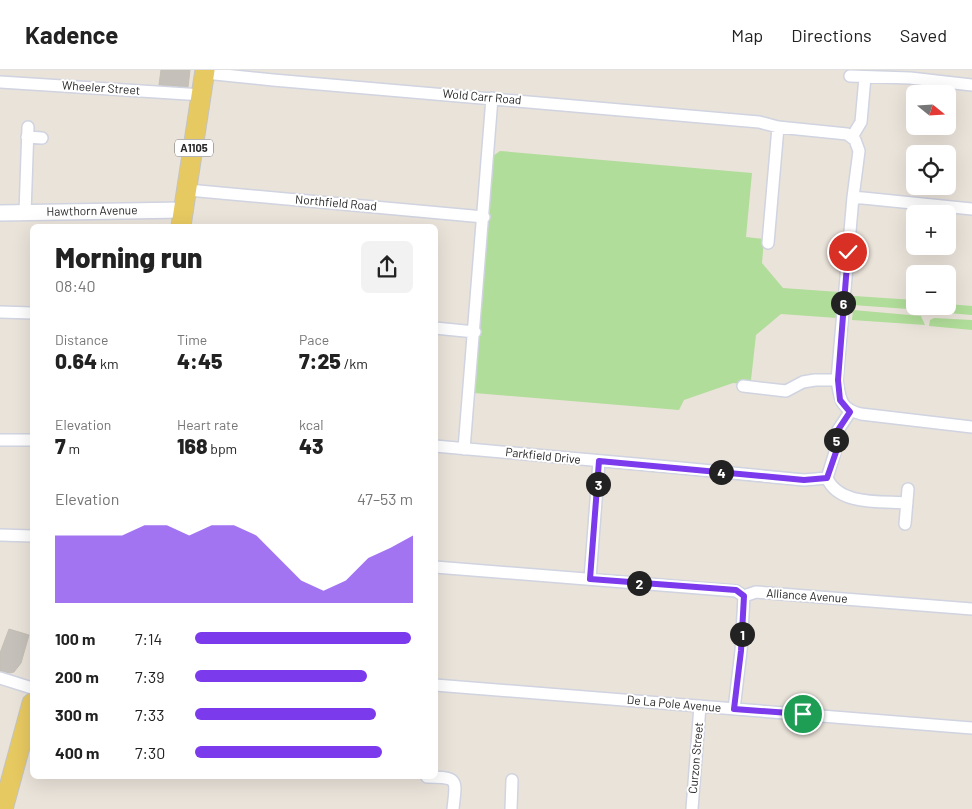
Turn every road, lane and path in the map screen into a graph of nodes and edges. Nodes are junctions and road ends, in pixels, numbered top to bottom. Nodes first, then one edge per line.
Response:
1 (205, 71) edge
2 (850, 76) dead end
3 (865, 77) junction
4 (0, 82) edge
5 (972, 85) edge
6 (203, 95) junction
7 (492, 98) junction
8 (778, 127) junction
9 (852, 137) junction
10 (42, 138) dead end
11 (188, 190) junction
12 (853, 197) junction
13 (972, 209) edge
14 (0, 213) edge
15 (25, 213) junction
16 (484, 217) junction
17 (183, 218) edge
18 (768, 243) dead end
19 (0, 312) edge
20 (30, 313) edge
21 (438, 328) edge
22 (475, 332) junction
23 (838, 380) junction
24 (743, 386) dead end
25 (850, 412) junction
26 (972, 426) edge
27 (0, 440) edge
28 (30, 440) edge
29 (438, 446) edge
30 (464, 449) junction
31 (599, 461) junction
32 (827, 478) junction
33 (908, 489) dead end
34 (906, 503) junction
35 (905, 524) dead end
36 (0, 535) edge
37 (30, 536) edge
38 (438, 567) edge
39 (590, 579) junction
40 (744, 596) junction
41 (972, 609) edge
42 (0, 678) edge
43 (438, 685) edge
44 (30, 687) edge
45 (700, 706) junction
46 (734, 709) junction
47 (30, 711) edge
48 (972, 728) edge
49 (438, 778) edge
50 (512, 780) dead end
51 (7, 808) edge
52 (453, 809) edge
53 (510, 809) edge
54 (692, 809) edge

1 - 6 main road, A1105
1 - 7 street, Wold Carr Road
2 - 3 street
3 - 5 street
3 - 9 street
4 - 6 street, Wheeler Street
6 - 11 main road, A1105
7 - 8 street, Wold Carr Road
7 - 16 street
8 - 9 street, Wold Carr Road
8 - 18 street
9 - 12 street
10 - 15 street
11 - 16 street, Northfield Road
11 - 17 main road, A1105
12 - 13 street
12 - 23 street
14 - 15 street, Hawthorn Avenue
15 - 17 street, Hawthorn Avenue
16 - 22 street
19 - 20 street
21 - 22 street
22 - 30 street
23 - 24 street
23 - 25 street
25 - 26 street
25 - 32 street
27 - 28 street
29 - 30 street, Parkfield Drive
30 - 31 street, Parkfield Drive
31 - 32 street, Parkfield Drive
31 - 39 street
32 - 34 street
33 - 34 street
34 - 35 street
36 - 37 street
38 - 39 street, Alliance Avenue
39 - 40 street, Alliance Avenue
40 - 41 street, Alliance Avenue
40 - 46 street
42 - 44 street
43 - 45 street, De La Pole Avenue
45 - 46 street, De La Pole Avenue
45 - 54 street, Curzon Street
46 - 48 street, De La Pole Avenue
47 - 51 main road
49 - 52 street
50 - 53 street

